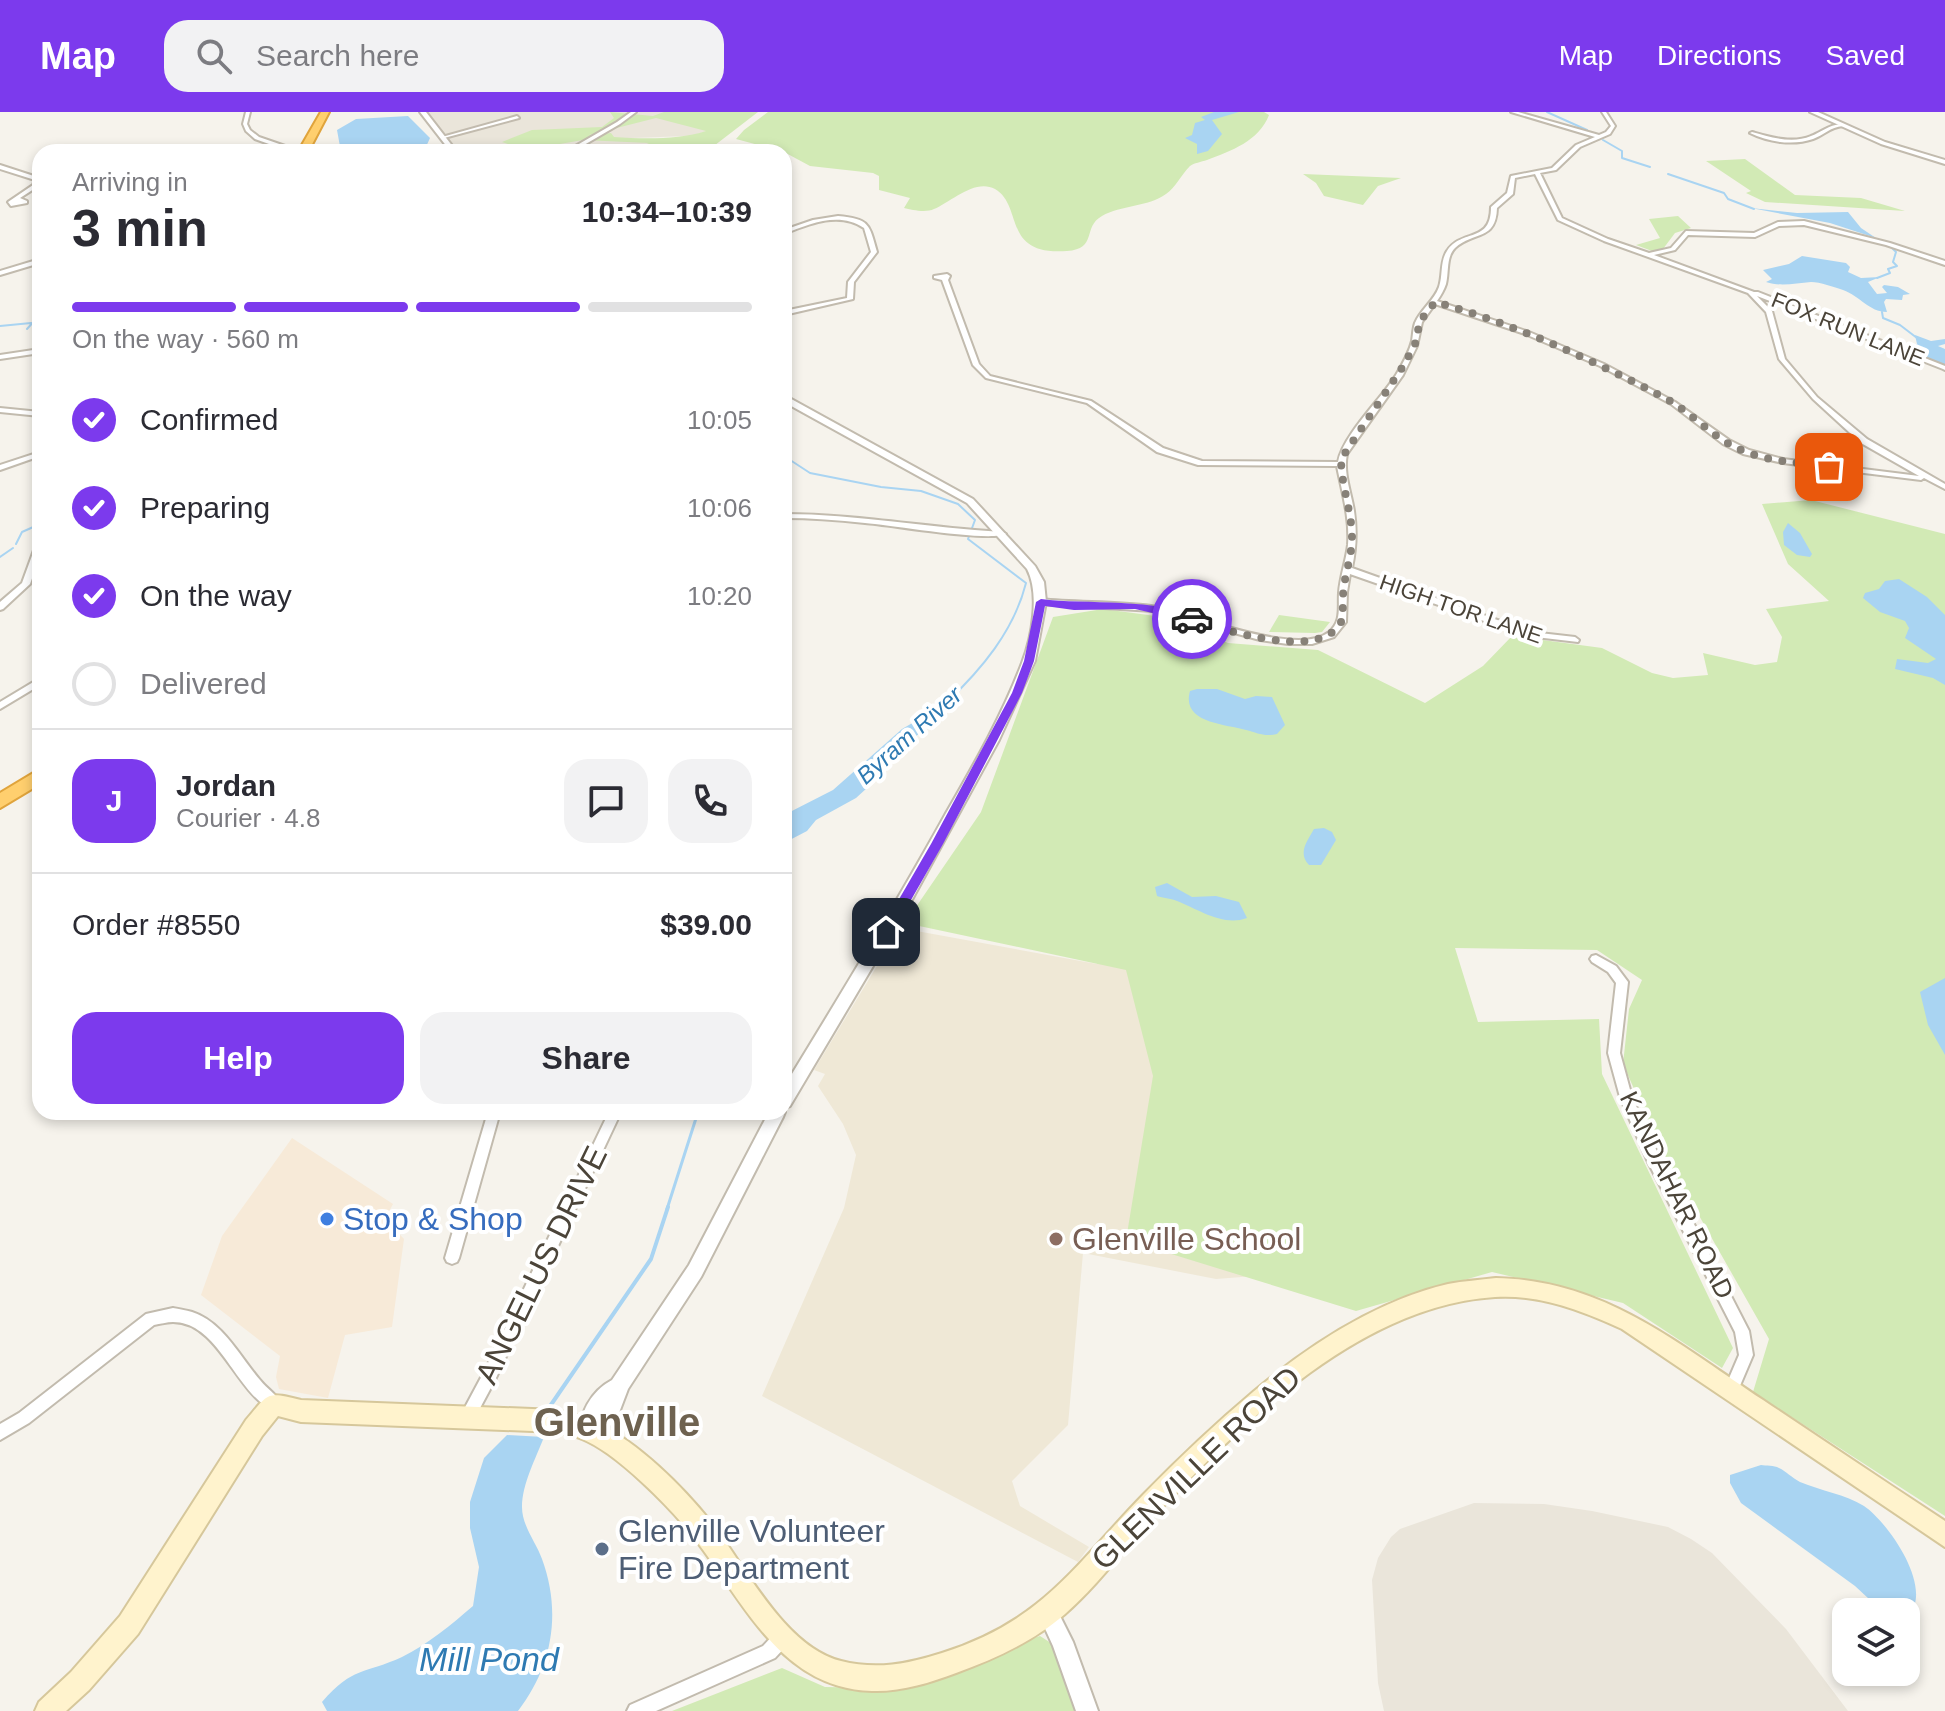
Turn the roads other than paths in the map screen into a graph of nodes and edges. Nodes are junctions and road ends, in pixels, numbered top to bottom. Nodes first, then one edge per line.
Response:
1 (248, 112) edge
2 (332, 112) edge
3 (423, 112) edge
4 (634, 112) edge
5 (1513, 112) edge
6 (1604, 112) edge
7 (1813, 112) edge
8 (320, 114) edge
9 (517, 117) dead end
10 (1841, 125) junction
11 (1752, 133) dead end
12 (444, 137) junction
13 (1601, 137) junction
14 (278, 144) edge
15 (303, 144) edge
16 (317, 144) edge
17 (449, 144) edge
18 (580, 144) edge
19 (1945, 162) edge
20 (0, 167) edge
21 (1537, 173) junction
22 (32, 177) edge
23 (32, 188) edge
24 (17, 199) dead end
25 (792, 230) edge
26 (1650, 254) junction
27 (32, 263) edge
28 (1945, 263) edge
29 (0, 273) edge
30 (945, 279) dead end
31 (1750, 292) junction
32 (1435, 302) junction
33 (792, 311) edge
34 (32, 352) edge
35 (0, 357) edge
36 (1945, 368) edge
37 (792, 402) edge
38 (0, 410) edge
39 (32, 413) edge
40 (32, 457) edge
41 (1341, 464) junction
42 (0, 468) edge
43 (1926, 478) junction
44 (1945, 487) edge
45 (792, 516) edge
46 (1002, 534) junction
47 (32, 567) edge
48 (1348, 570) junction
49 (1040, 606) junction
50 (0, 607) edge
51 (1575, 640) dead end
52 (32, 686) edge
53 (0, 706) edge
54 (32, 766) edge
55 (32, 780) edge
56 (0, 787) edge
57 (0, 802) edge
58 (1596, 959) dead end
59 (792, 1088) edge
60 (492, 1120) edge
61 (611, 1120) edge
62 (773, 1120) edge
63 (452, 1258) dead end
64 (1731, 1390) junction
65 (274, 1404) junction
66 (466, 1419) junction
67 (591, 1431) junction
68 (0, 1432) edge
69 (1945, 1535) edge
70 (1047, 1611) junction
71 (782, 1638) junction
72 (48, 1711) edge
73 (636, 1711) edge
74 (1087, 1711) edge

1 - 14 street
2 - 16 highway
3 - 12 street
4 - 18 street
5 - 13 street
6 - 13 street
7 - 10 street
8 - 15 highway
9 - 12 street
10 - 11 street
10 - 19 street
12 - 17 street
13 - 21 street
20 - 22 street
21 - 26 street, FOX RUN LANE
21 - 32 street
23 - 24 street
25 - 33 street
26 - 28 street
26 - 31 street, FOX RUN LANE
27 - 29 street
30 - 41 street
31 - 36 street, FOX RUN LANE
31 - 43 street
32 - 41 street
32 - 43 street
34 - 35 street
37 - 46 street
38 - 39 street
40 - 42 street
41 - 48 street
43 - 44 street
45 - 46 street
46 - 49 street
47 - 50 street
48 - 49 street
48 - 51 street, HIGH TOR LANE
49 - 59 street
52 - 53 street
54 - 56 highway
55 - 57 highway
58 - 64 street, KANDAHAR ROAD
60 - 63 street
61 - 66 street, ANGELUS DRIVE
62 - 67 street
64 - 69 main road, GLENVILLE ROAD
64 - 70 main road, GLENVILLE ROAD
65 - 66 main road
65 - 68 street
65 - 72 main road
66 - 67 main road
67 - 71 main road, GLENVILLE ROAD
70 - 71 main road, GLENVILLE ROAD
70 - 74 street
71 - 73 street

